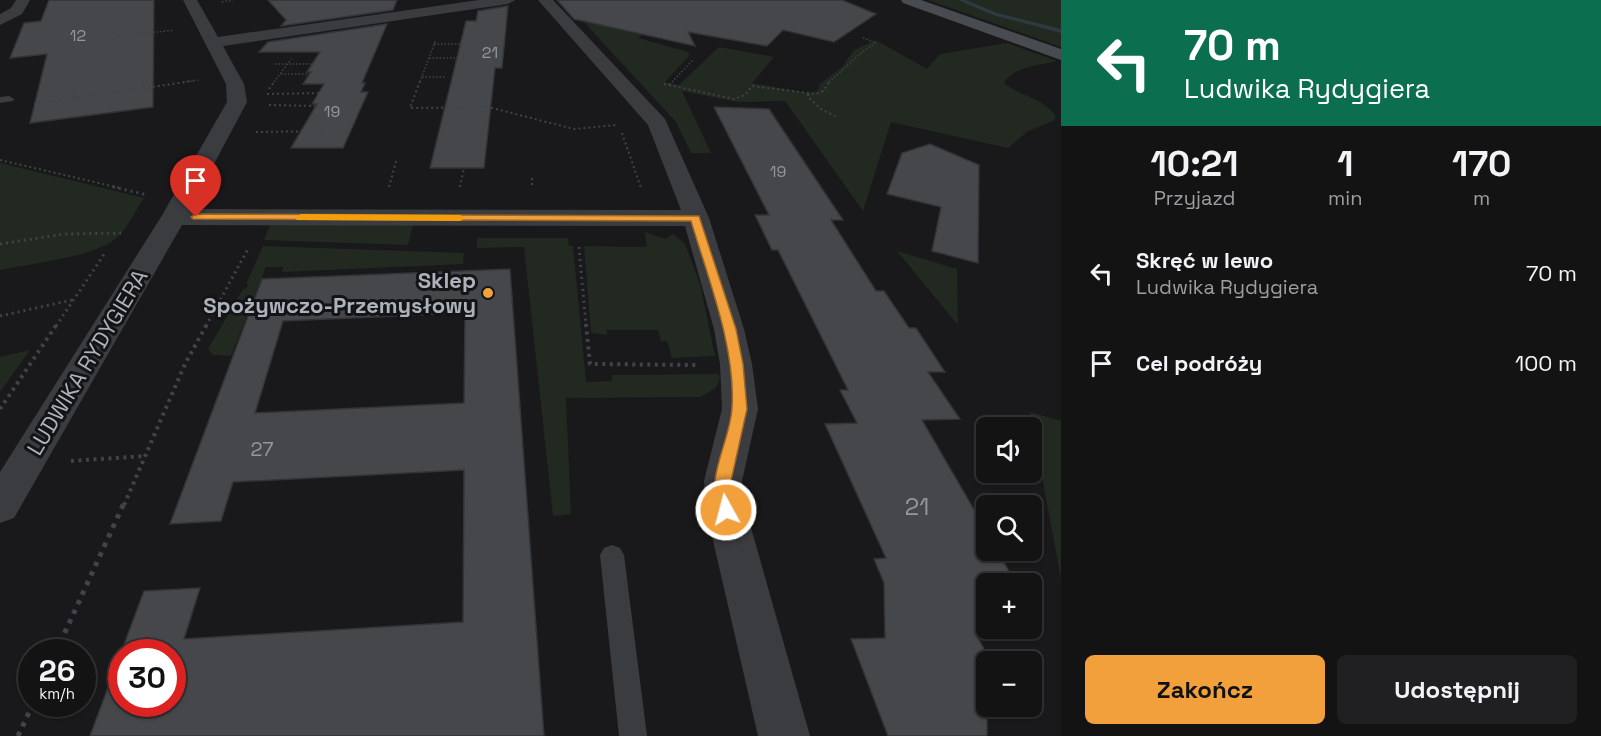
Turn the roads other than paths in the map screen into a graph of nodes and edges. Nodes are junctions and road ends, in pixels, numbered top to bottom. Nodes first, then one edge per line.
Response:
1 (23, 0) edge
2 (190, 0) edge
3 (507, 0) edge
4 (545, 0) edge
5 (908, 0) edge
6 (0, 20) edge
7 (212, 43) junction
8 (1061, 55) edge
9 (160, 211) junction
10 (696, 218) junction
11 (0, 506) edge
12 (612, 555) dead end
13 (633, 736) edge
14 (784, 736) edge

1 - 6 street
2 - 7 street, LUDWIKA RYDYGIERA
3 - 7 street
4 - 10 street
5 - 8 street
7 - 9 street, LUDWIKA RYDYGIERA
9 - 10 street
9 - 11 street, LUDWIKA RYDYGIERA
10 - 14 street
12 - 13 lane

